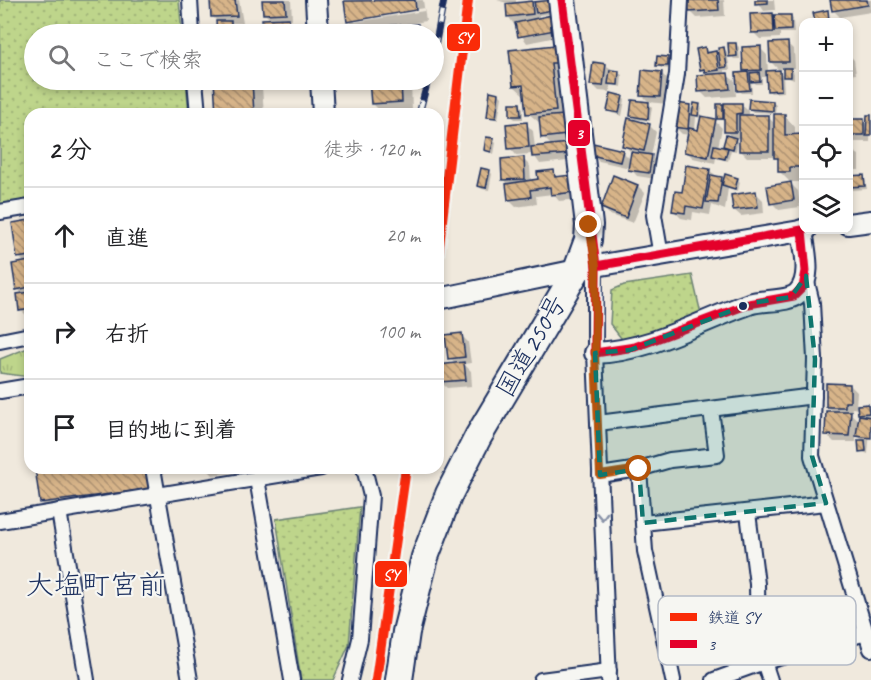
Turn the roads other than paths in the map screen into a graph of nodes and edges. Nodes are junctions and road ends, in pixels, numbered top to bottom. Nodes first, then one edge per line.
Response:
1 (190, 0) edge
2 (316, 0) edge
3 (562, 0) edge
4 (681, 0) edge
5 (191, 24) edge
6 (317, 24) edge
7 (196, 90) edge
8 (322, 90) edge
9 (197, 108) edge
10 (323, 108) edge
11 (24, 208) edge
12 (0, 212) edge
13 (871, 221) edge
14 (853, 223) edge
15 (799, 231) edge
16 (804, 234) edge
17 (661, 256) junction
18 (586, 268) junction
19 (806, 276) junction
20 (444, 298) edge
21 (24, 336) edge
22 (0, 341) edge
23 (595, 353) junction
24 (24, 387) edge
25 (0, 392) edge
26 (814, 396) junction
27 (711, 410) junction
28 (598, 423) junction
29 (639, 469) junction
30 (154, 474) edge
31 (283, 474) edge
32 (366, 474) edge
33 (600, 475) junction
34 (257, 478) junction
35 (157, 495) junction
36 (826, 503) junction
37 (59, 511) junction
38 (748, 513) junction
39 (0, 521) edge
40 (643, 523) junction
41 (757, 596) edge
42 (855, 596) edge
43 (856, 600) edge
44 (658, 604) edge
45 (866, 633) junction
46 (856, 636) edge
47 (871, 649) edge
48 (670, 665) edge
49 (756, 665) edge
50 (765, 665) edge
51 (609, 675) edge
52 (87, 680) edge
53 (190, 680) edge
54 (292, 680) edge
55 (350, 680) edge
56 (399, 680) edge
57 (541, 680) edge
58 (673, 680) edge
59 (714, 680) edge
60 (770, 680) edge

1 - 5 street
2 - 6 street
3 - 18 highway, 国道250号
4 - 17 street
7 - 9 street
8 - 10 street
11 - 12 street
13 - 14 street
15 - 17 street
16 - 19 street
17 - 18 street
18 - 20 street
18 - 23 street
18 - 56 highway, 国道250号
19 - 23 street
19 - 26 street
21 - 22 street
23 - 28 street
24 - 25 street
26 - 27 street
26 - 36 street
27 - 28 street
27 - 29 street
28 - 33 street
29 - 33 street
29 - 40 street
30 - 35 street
31 - 34 street
32 - 55 street
33 -> 51 street
34 - 35 street
34 - 54 street
35 - 37 street
35 - 53 street
36 - 38 street
36 - 42 street
37 - 39 street
37 - 52 street
38 - 40 street
38 - 41 street
40 - 44 street
43 - 45 street
45 - 46 street
45 - 47 street
48 - 58 street
49 - 59 street
50 - 60 street
51 - 57 street

